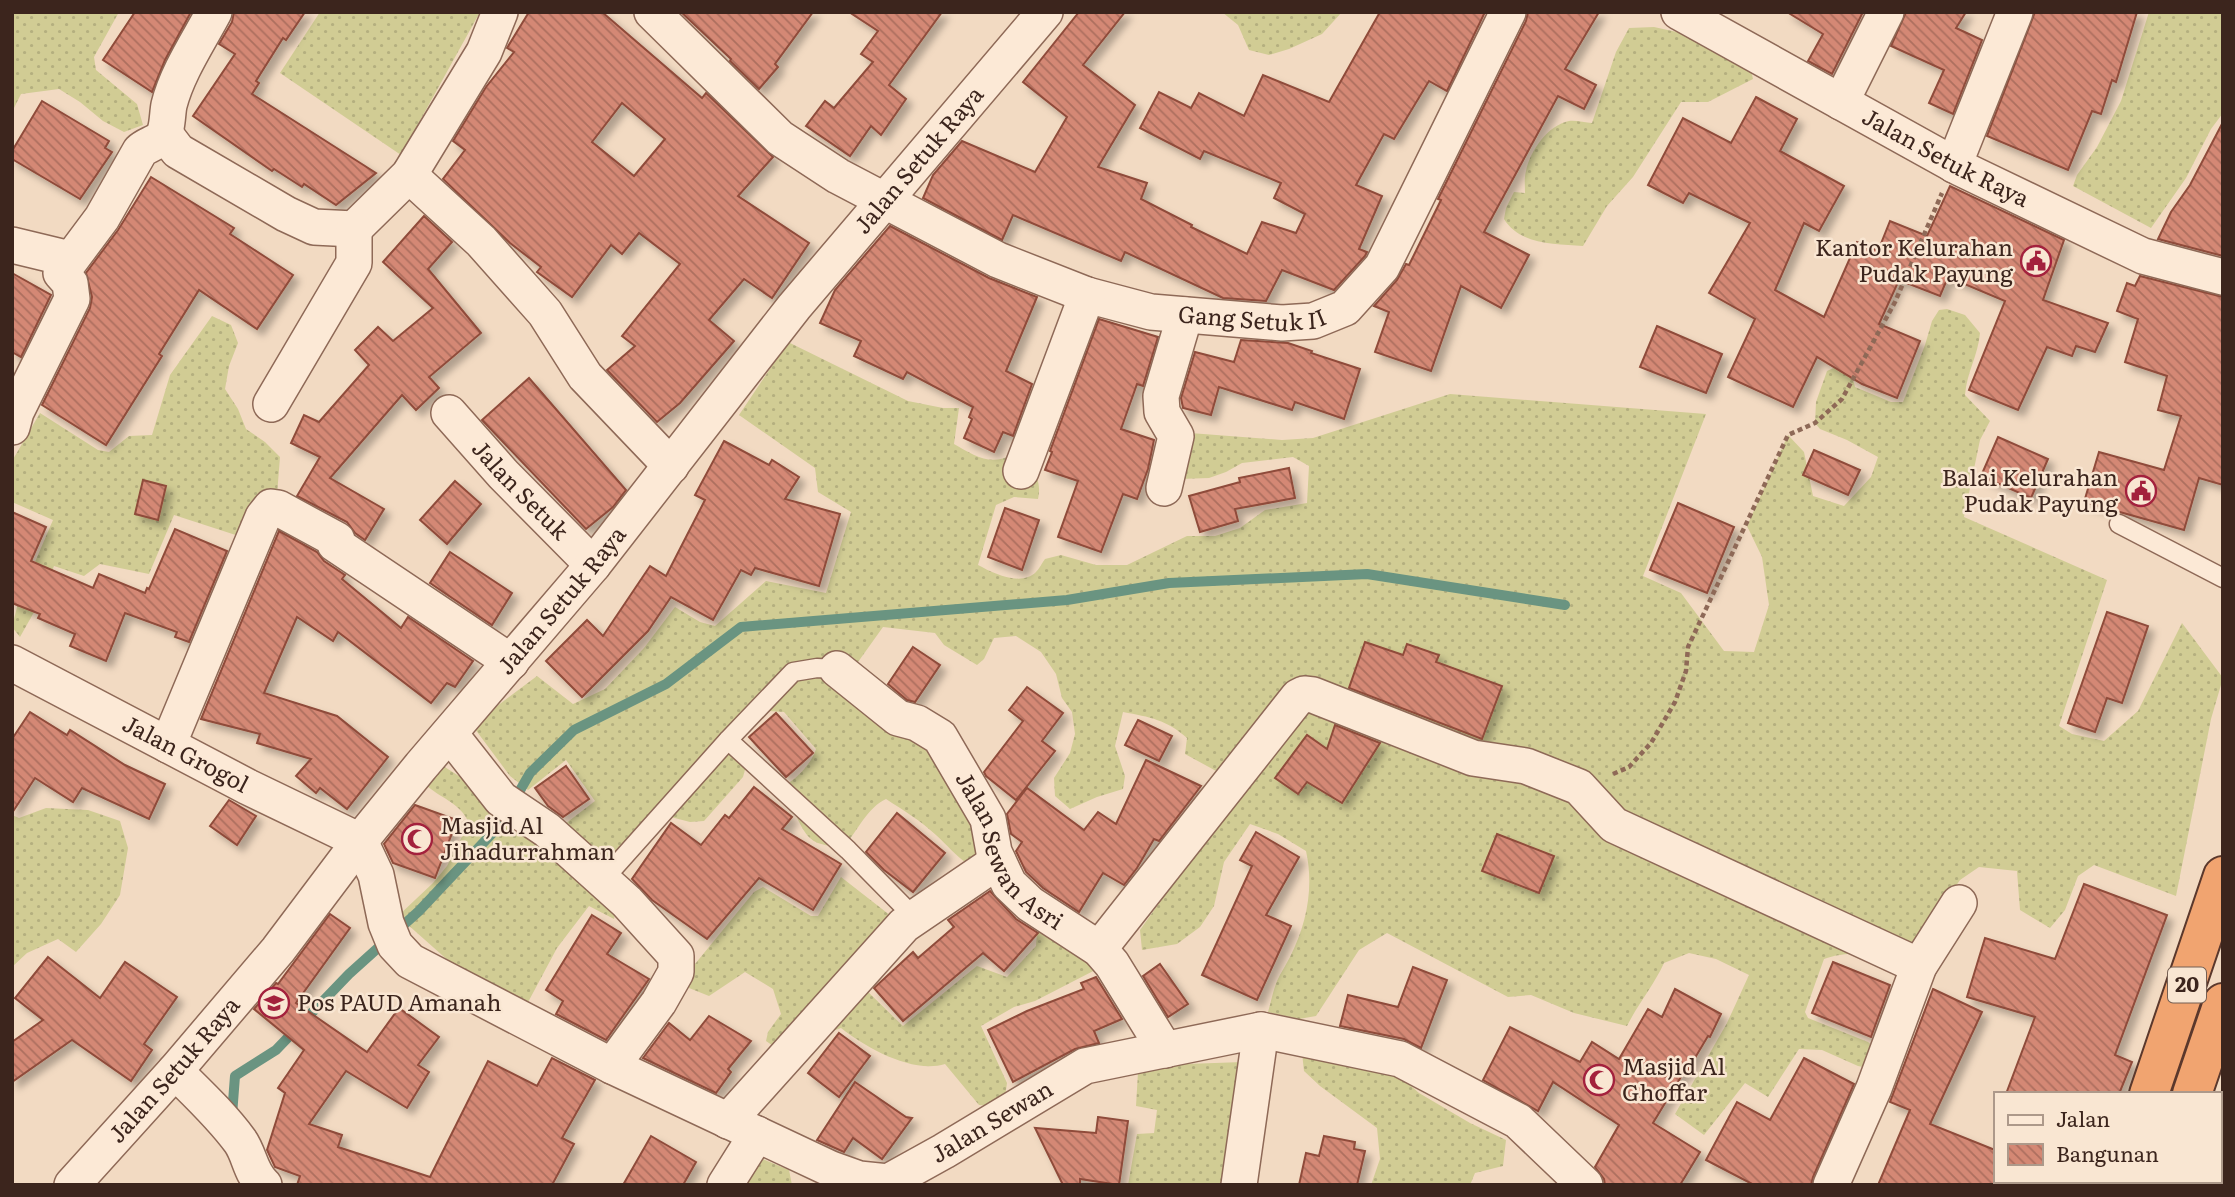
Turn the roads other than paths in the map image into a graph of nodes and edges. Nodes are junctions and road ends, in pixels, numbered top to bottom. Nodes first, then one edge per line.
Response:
1 (214, 12) edge
2 (500, 12) edge
3 (652, 12) edge
4 (1045, 12) edge
5 (1507, 12) edge
6 (1679, 12) edge
7 (1886, 12) edge
8 (2015, 12) edge
9 (1840, 102) junction
10 (165, 134) junction
11 (1954, 166) junction
12 (409, 175) junction
13 (885, 199) junction
14 (354, 229) junction
15 (12, 245) edge
16 (70, 259) junction
17 (2223, 277) edge
18 (1087, 295) junction
19 (1185, 315) junction
20 (271, 404) dead end
21 (449, 413) dead end
22 (12, 426) edge
23 (671, 466) junction
24 (1021, 471) dead end
25 (1164, 488) dead end
26 (2119, 524) dead end
27 (593, 565) junction
28 (2222, 576) edge
29 (511, 662) junction
30 (12, 663) edge
31 (837, 668) joint
32 (450, 734) junction
33 (728, 740) junction
34 (168, 745) junction
35 (360, 841) junction
36 (998, 860) junction
37 (2223, 876) edge
38 (603, 880) junction
39 (1959, 903) dead end
40 (2217, 915) edge
41 (914, 917) junction
42 (1099, 949) junction
43 (1919, 965) junction
44 (2223, 1003) edge
45 (1261, 1030) junction
46 (1165, 1050) junction
47 (612, 1066) junction
48 (175, 1071) junction
49 (2150, 1092) edge
50 (2193, 1092) edge
51 (743, 1127) junction
52 (888, 1183) edge
53 (72, 1185) edge
54 (264, 1185) edge
55 (725, 1185) edge
56 (1238, 1185) edge
57 (1585, 1185) edge
58 (1831, 1185) edge

1 - 10 street
2 - 12 street
3 - 13 street, Gang Setuk II
4 - 13 street, Jalan Setuk Raya
5 - 19 street, Gang Setuk II
6 - 9 street, Jalan Setuk Raya
7 - 9 street
8 - 11 street
9 - 11 street, Jalan Setuk Raya
10 - 14 street
10 - 16 street
11 - 17 street, Jalan Setuk Raya
12 - 14 street
12 - 23 street
13 - 18 street, Gang Setuk II
13 - 23 street, Jalan Setuk Raya
14 - 20 street
15 - 16 street
16 - 22 street
18 - 19 street, Gang Setuk II
18 - 24 street
19 - 25 street
21 - 27 street, Jalan Setuk
23 - 27 street, Jalan Setuk Raya
26 - 28 lane
27 - 29 street, Jalan Setuk Raya
29 - 32 street, Jalan Setuk Raya
29 - 34 street
30 - 34 street, Jalan Grogol
31 - 33 lane
31 - 36 street, Jalan Sewan Asri
32 - 35 street, Jalan Setuk Raya
32 - 38 street
33 - 38 lane
33 - 41 lane
34 - 35 street, Jalan Grogol
35 - 47 street, Jalan Sewan
35 - 48 street, Jalan Setuk Raya
36 - 41 street
36 - 42 street, Jalan Sewan Asri
37 - 40 highway, 20
38 - 47 street
39 - 43 street
40 - 49 highway, 20
41 - 51 street
42 - 43 street
42 - 46 street, Jalan Sewan Asri
43 - 58 street
44 - 50 highway, 20
45 - 46 street, Jalan Sewan
45 - 56 street
45 - 57 street, Jalan Sewan
46 - 52 street, Jalan Sewan
47 - 51 street, Jalan Sewan
48 - 53 street, Jalan Setuk Raya
48 - 54 street
51 - 52 street, Jalan Sewan
51 - 55 street

